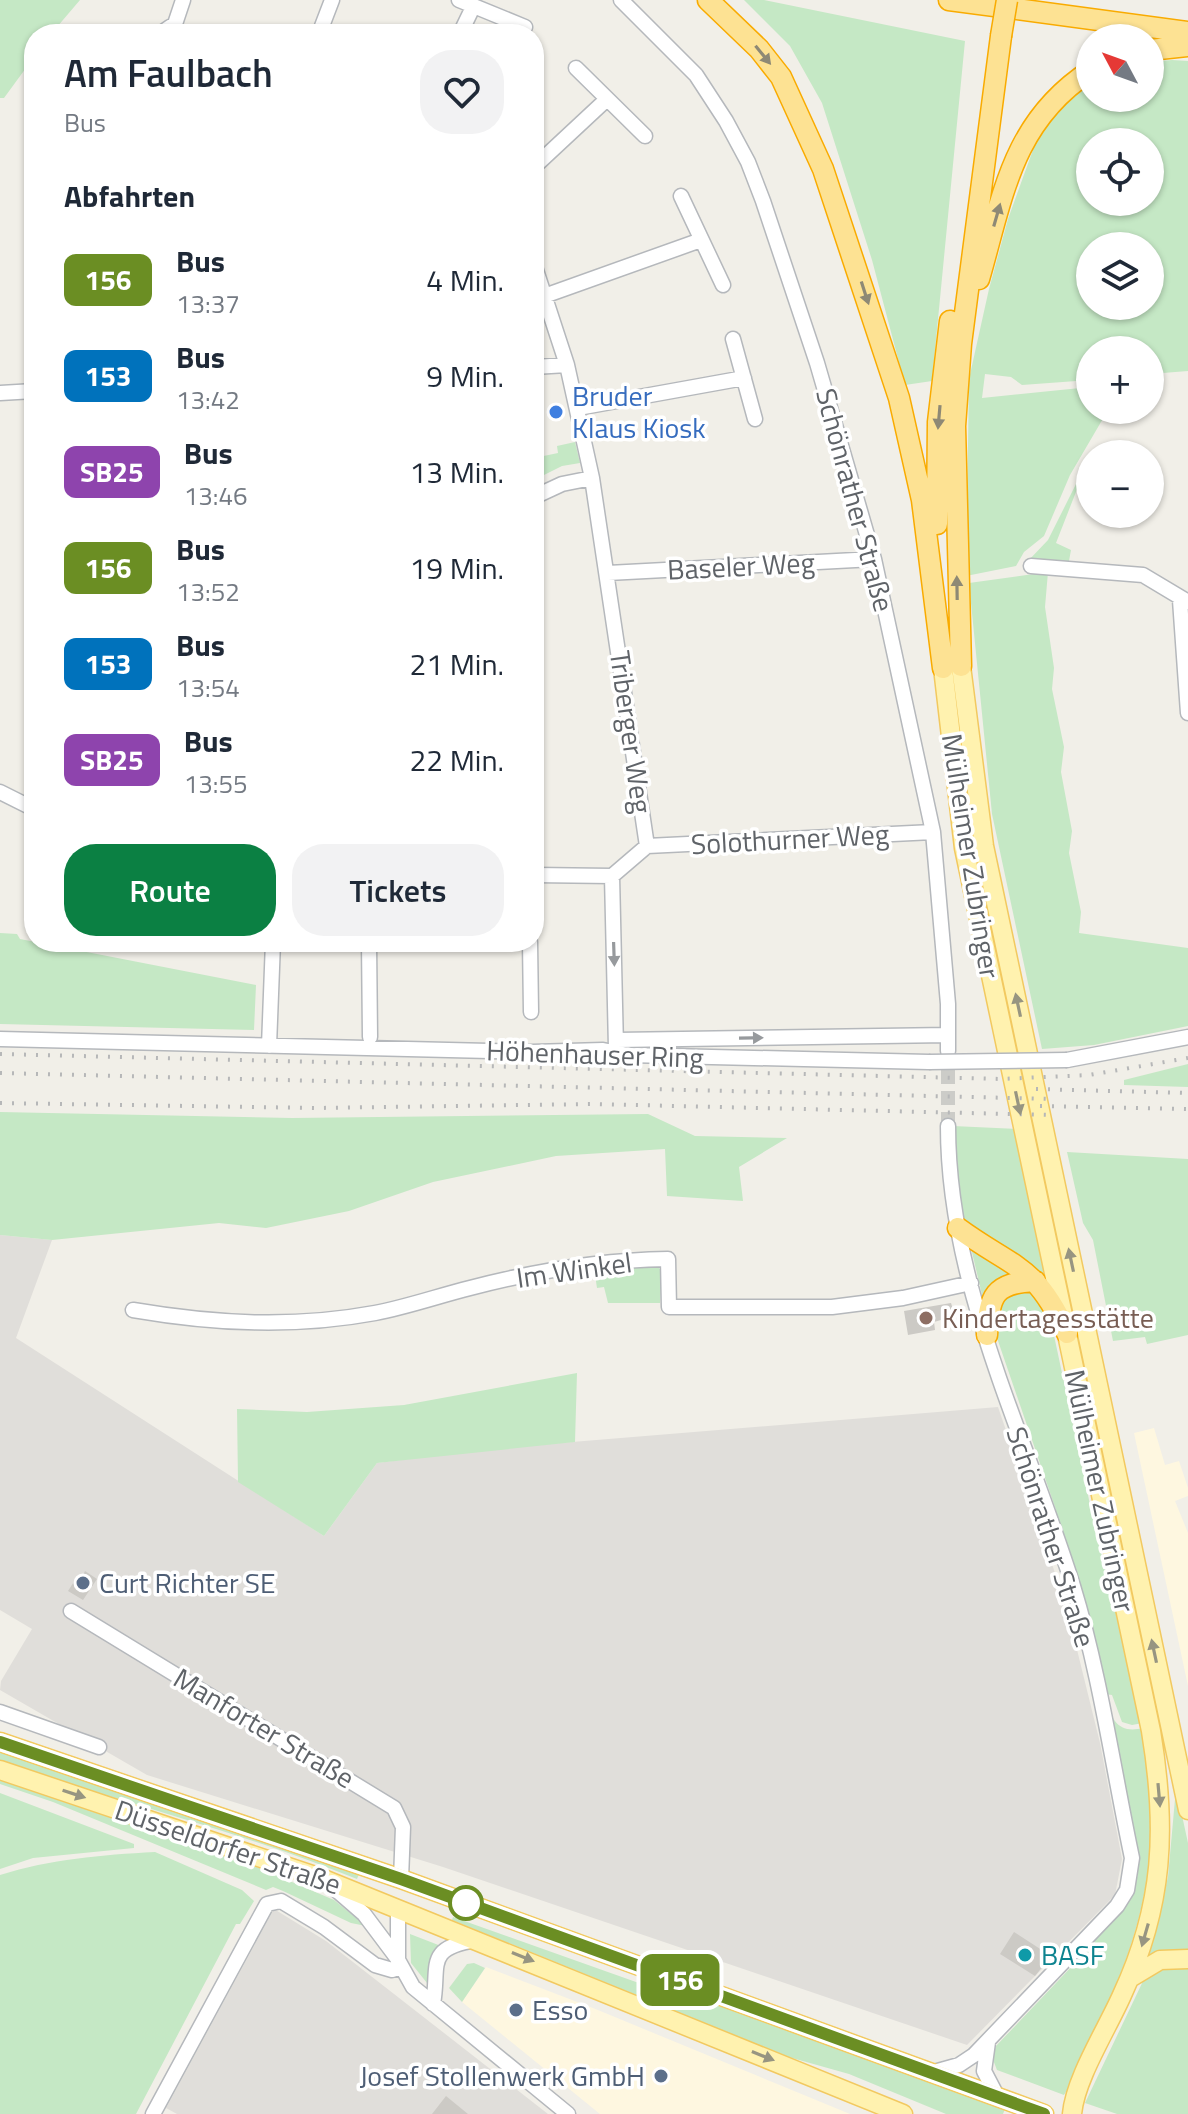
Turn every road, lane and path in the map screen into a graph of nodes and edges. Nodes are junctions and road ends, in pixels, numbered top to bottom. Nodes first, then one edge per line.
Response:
1 (183, 0) edge
2 (332, 0) edge
3 (621, 0) edge
4 (708, 0) edge
5 (949, 0) edge
6 (996, 0) edge
7 (1007, 0) edge
8 (466, 3) edge
9 (174, 24) edge
10 (323, 24) edge
11 (462, 24) edge
12 (518, 24) edge
13 (1188, 32) edge
14 (996, 35) junction
15 (1188, 46) edge
16 (1164, 49) edge
17 (576, 68) dead end
18 (1076, 81) edge
19 (607, 99) junction
20 (645, 136) dead end
21 (544, 158) edge
22 (681, 196) dead end
23 (701, 240) junction
24 (723, 285) dead end
25 (544, 288) edge
26 (547, 295) junction
27 (733, 339) dead end
28 (961, 344) junction
29 (567, 365) junction
30 (544, 366) edge
31 (744, 378) junction
32 (24, 392) edge
33 (0, 393) edge
34 (578, 408) junction
35 (755, 419) dead end
36 (592, 478) junction
37 (544, 492) edge
38 (874, 559) junction
39 (1031, 566) dead end
40 (608, 573) junction
41 (1184, 601) edge
42 (949, 665) junction
43 (1188, 713) edge
44 (1, 793) edge
45 (24, 804) edge
46 (933, 832) junction
47 (647, 846) junction
48 (544, 875) edge
49 (612, 876) junction
50 (273, 952) edge
51 (369, 952) edge
52 (530, 952) edge
53 (531, 1012) dead end
54 (948, 1035) junction
55 (370, 1037) dead end
56 (1188, 1037) edge
57 (0, 1039) edge
58 (269, 1046) junction
59 (616, 1046) junction
60 (948, 1051) tunnel mouth
61 (948, 1126) tunnel mouth
62 (958, 1228) junction
63 (1035, 1281) junction
64 (971, 1283) junction
65 (133, 1310) dead end
66 (1067, 1333) junction
67 (987, 1335) junction
68 (71, 1611) dead end
69 (0, 1712) edge
70 (0, 1742) edge
71 (99, 1747) dead end
72 (0, 1770) edge
73 (1188, 1810) edge
74 (321, 1878) junction
75 (401, 1879) junction
76 (398, 1908) junction
77 (477, 1939) junction
78 (1188, 1959) edge
79 (399, 1963) junction
80 (1130, 1978) junction
81 (433, 2004) junction
82 (988, 2041) junction
83 (934, 2072) junction
84 (997, 2096) junction
85 (153, 2114) edge
86 (568, 2114) edge
87 (903, 2114) edge
88 (1044, 2114) edge
89 (1072, 2114) edge

1 - 9 street
2 - 10 street
3 - 38 street, Schönrather Straße
4 -> 42 highway
5 - 13 highway
6 - 14 highway
7 - 14 highway, bridge
8 - 11 street
8 - 12 street
14 - 28 highway
14 -> 42 highway
15 - 16 highway
17 - 19 street
28 -> 18 highway
19 - 20 street
19 - 21 street
22 - 23 street
23 - 24 street
23 - 26 street
25 - 26 street, Triberger Weg
26 - 29 street, Triberger Weg
27 - 31 street
42 -> 28 highway
29 - 30 street
29 - 34 street, Triberger Weg
31 - 34 street
31 - 35 street
32 - 33 street
34 - 36 street, Triberger Weg
36 - 37 street
36 - 40 street, Triberger Weg
38 - 40 street, Baseler Weg
38 - 46 street, Schönrather Straße
39 - 41 street
40 - 47 street, Triberger Weg
41 - 43 street
42 -> 66 main road, Mülheimer Zubringer
73 -> 42 main road, Mülheimer Zubringer
44 - 45 street
46 - 47 street, Solothurner Weg
46 - 54 street, Schönrather Straße
47 - 49 street, Triberger Weg
48 - 49 street
49 -> 59 street
50 - 58 street
51 - 55 street
52 - 53 street
59 -> 54 street, Höhenhauser Ring
54 - 60 street, Schönrather Straße
56 - 59 street, Höhenhauser Ring, bridge
57 - 58 street, Höhenhauser Ring
58 - 59 street, Höhenhauser Ring
61 - 62 street, Schönrather Straße
62 - 63 highway
62 - 64 street, Schönrather Straße
63 - 66 highway
63 - 67 highway
64 - 65 street, Im Winkel
64 - 67 street, Schönrather Straße
66 -> 80 main road, Mülheimer Zubringer
67 - 82 street, Schönrather Straße
68 - 75 street, Manforter Straße
69 - 71 street
70 - 75 main road, Düsseldorfer Straße
72 -> 74 main road, Düsseldorfer Straße
74 - 76 main road, Düsseldorfer Straße
74 - 79 street
75 - 76 main road
75 - 83 main road, Düsseldorfer Straße
76 - 77 main road, Düsseldorfer Straße
76 - 79 street
77 - 81 street
77 -> 87 main road, Düsseldorfer Straße
78 - 80 main road
79 - 81 street
79 - 85 street, Düsseldorfer Straße
80 - 89 main road, Mülheimer Zubringer
81 - 86 street
82 - 83 street, Schönrather Straße
82 - 84 street
83 - 84 main road, Düsseldorfer Straße
84 - 88 main road, Düsseldorfer Straße

